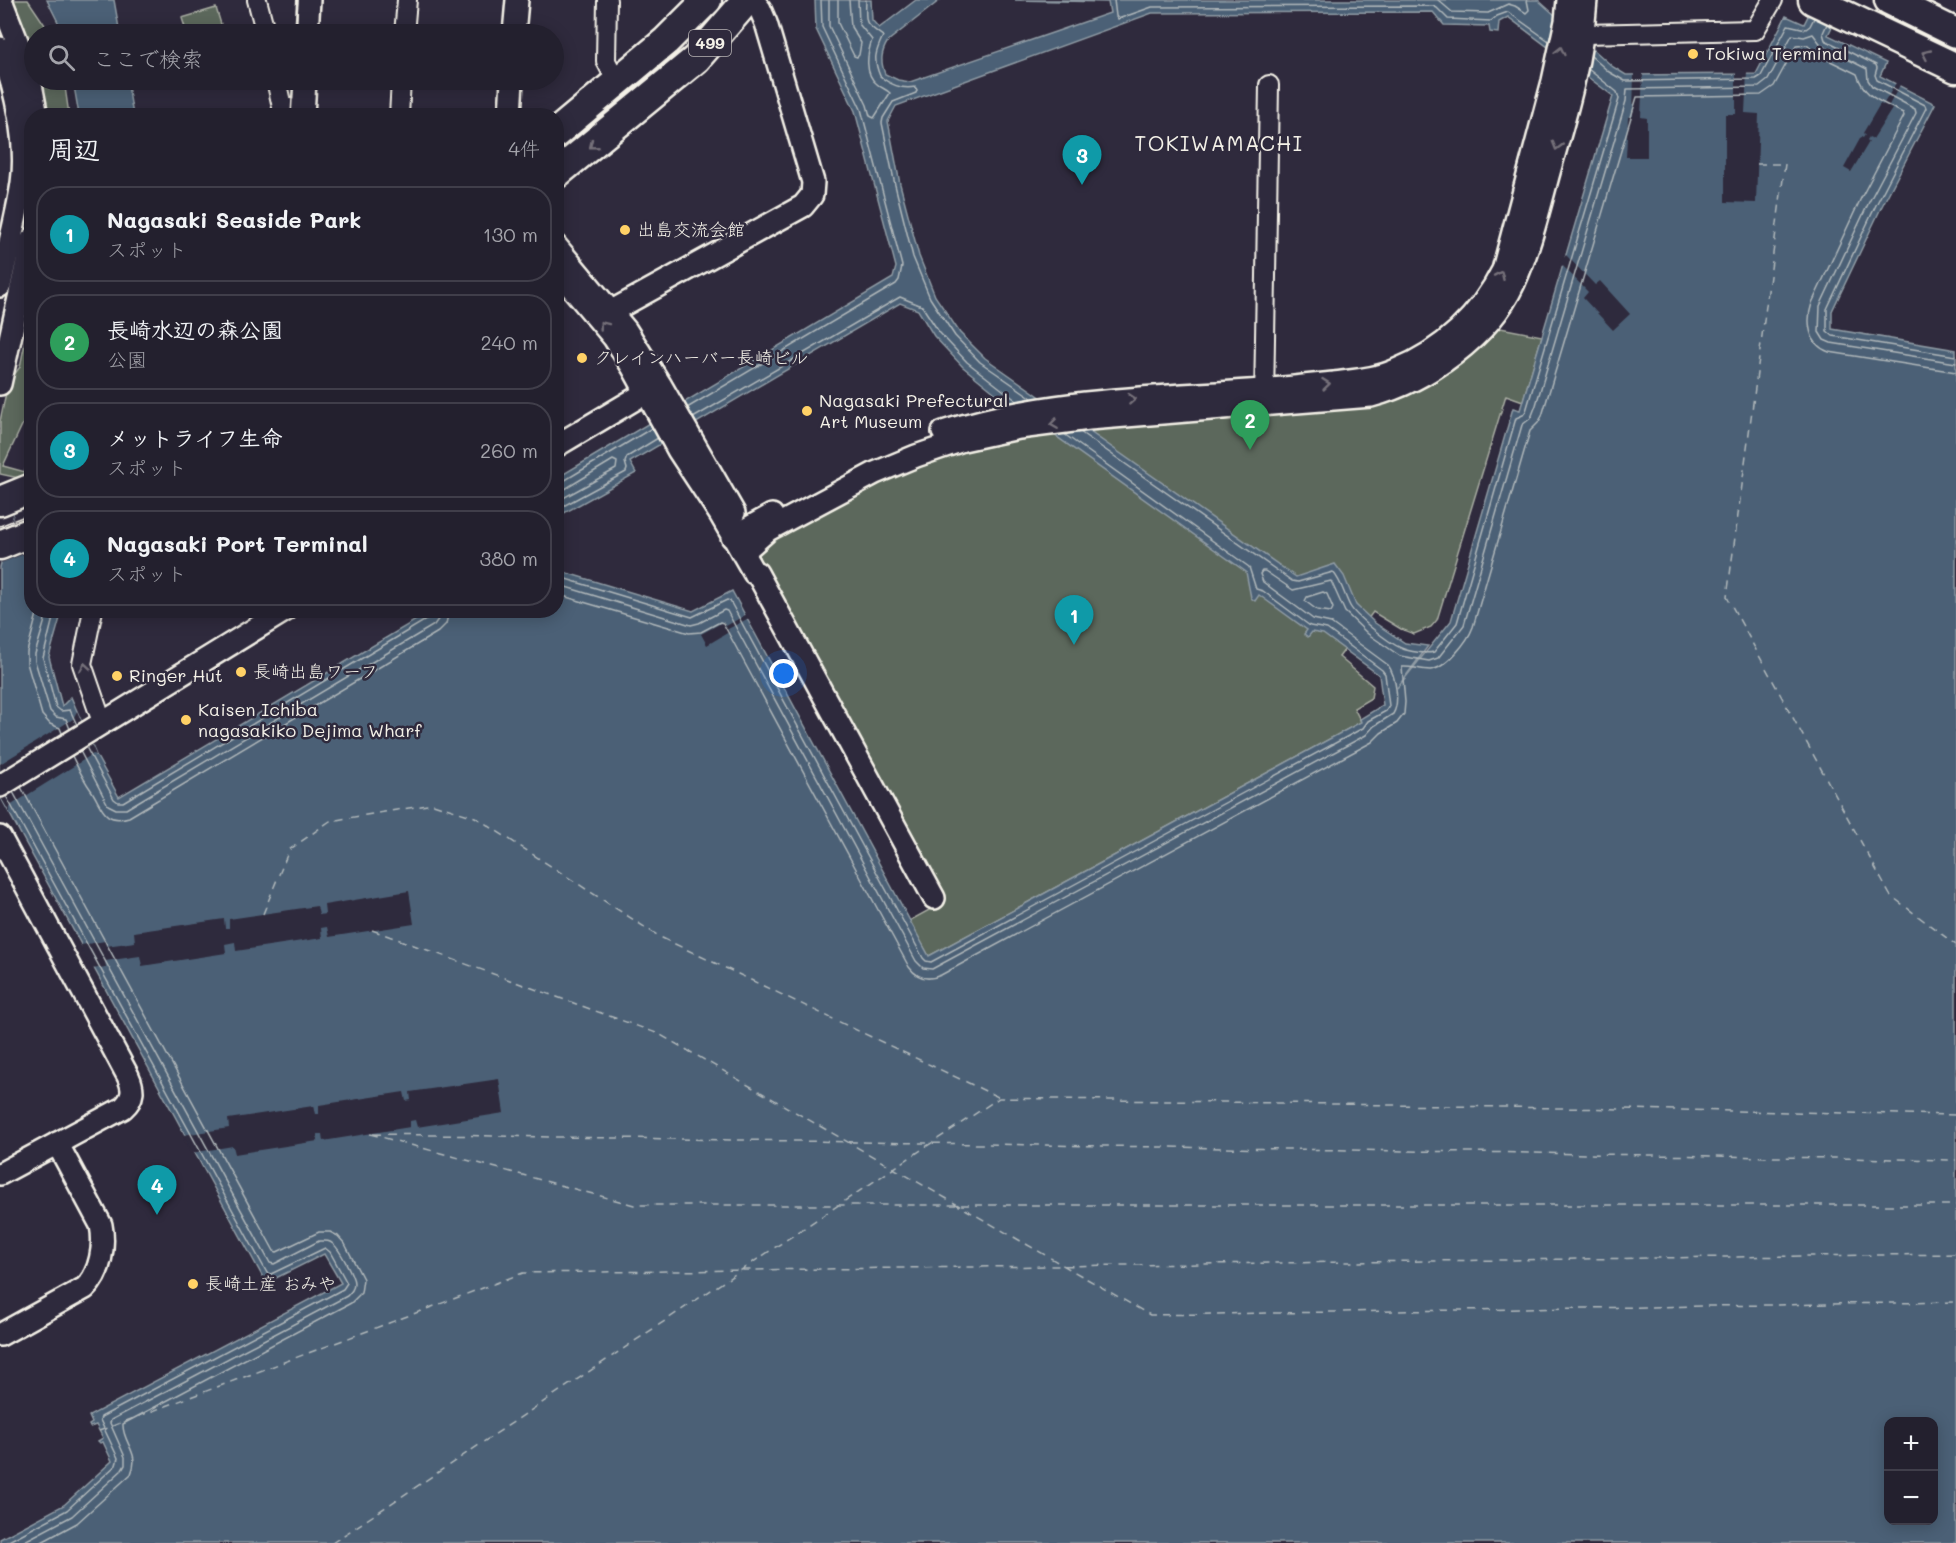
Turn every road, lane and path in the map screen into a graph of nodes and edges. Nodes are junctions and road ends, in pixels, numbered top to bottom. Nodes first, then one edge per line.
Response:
1 (1, 0) edge
2 (257, 0) edge
3 (309, 0) edge
4 (406, 0) edge
5 (517, 0) edge
6 (608, 0) edge
7 (707, 0) edge
8 (747, 0) edge
9 (753, 0) edge
10 (1568, 0) edge
11 (1586, 0) edge
12 (1773, 0) edge
13 (1813, 0) edge
14 (1904, 3) edge
15 (263, 24) edge
16 (308, 24) edge
17 (405, 24) edge
18 (515, 24) edge
19 (1956, 33) edge
20 (1584, 34) junction
21 (1896, 40) junction
22 (0, 48) edge
23 (24, 59) edge
24 (1956, 68) edge
25 (617, 82) junction
26 (1269, 85) dead end
27 (32, 90) edge
28 (278, 90) edge
29 (304, 90) edge
30 (400, 90) edge
31 (511, 90) edge
32 (35, 108) edge
33 (286, 108) edge
34 (303, 108) edge
35 (399, 108) edge
36 (510, 108) edge
37 (564, 126) edge
38 (564, 167) edge
39 (564, 255) edge
40 (24, 275) edge
41 (564, 279) edge
42 (0, 286) edge
43 (612, 311) junction
44 (0, 384) edge
45 (653, 388) junction
46 (1265, 397) junction
47 (1017, 421) junction
48 (564, 441) edge
49 (741, 542) junction
50 (91, 618) edge
51 (273, 618) edge
52 (97, 726) junction
53 (0, 786) edge
54 (0, 837) edge
55 (934, 898) dead end
56 (57, 1143) junction
57 (0, 1174) edge
58 (0, 1335) edge

1 - 23 street
2 - 15 street
3 - 16 street
4 - 17 street
5 - 18 street
6 - 25 street
7 - 25 highway, 499
8 -> 38 highway, 499
9 - 43 street
46 -> 10 street
11 - 20 street
12 - 20 street
13 - 21 highway
14 - 19 highway
14 - 21 street
20 -> 46 street
24 -> 21 highway
22 - 42 street
25 - 37 highway, 499
26 - 46 street
27 - 32 street
28 - 33 street
29 - 34 street
30 - 35 street
31 - 36 street
39 - 43 street
40 - 44 street
45 -> 41 street
43 - 45 street
45 - 48 street
45 - 49 street
46 -> 47 street
47 -> 46 street
47 - 49 street
49 - 55 street
52 -> 50 street
51 - 52 street
52 - 53 street
54 - 56 street
56 - 57 street
56 - 58 street

